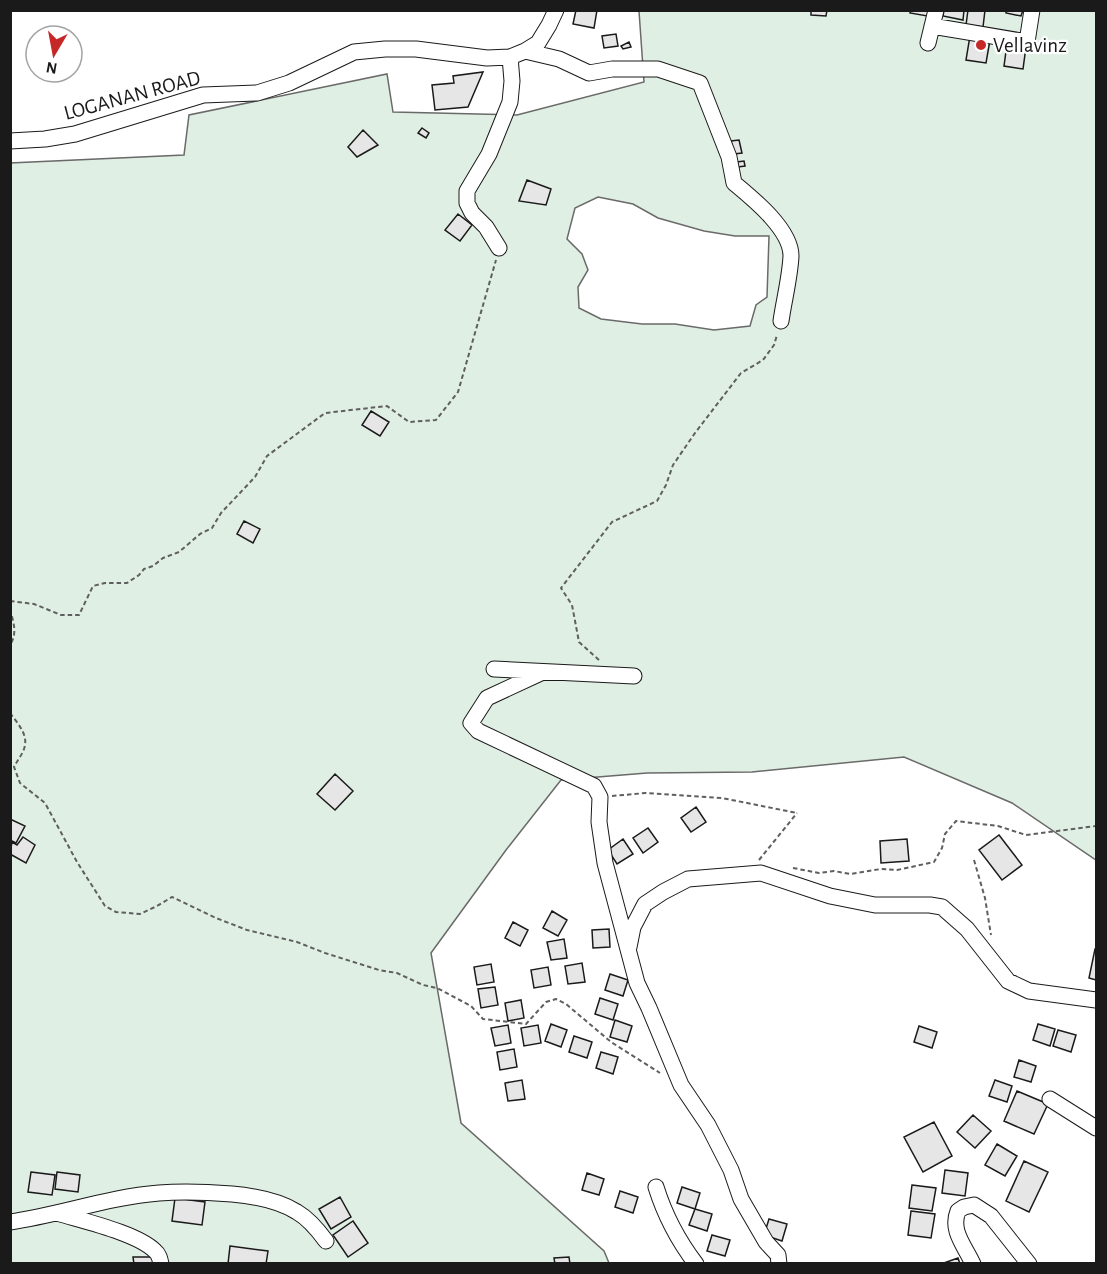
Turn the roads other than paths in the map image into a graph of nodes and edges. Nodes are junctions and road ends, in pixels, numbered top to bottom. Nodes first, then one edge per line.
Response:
1 (556, 10) edge
2 (936, 10) edge
3 (1032, 10) edge
4 (932, 26) junction
5 (928, 43) dead end
6 (525, 51) junction
7 (510, 57) junction
8 (10, 141) edge
9 (499, 248) road end
10 (781, 321) road end
11 (494, 669) dead end
12 (543, 672) junction
13 (634, 676) dead end
14 (627, 953) junction
15 (1096, 1000) edge
16 (1050, 1099) dead end
17 (1096, 1128) edge
18 (656, 1187) dead end
19 (57, 1214) junction
20 (10, 1222) edge
21 (326, 1241) dead end
22 (161, 1263) edge
23 (696, 1263) edge
24 (778, 1263) edge
25 (973, 1263) edge
26 (1029, 1263) edge

1 - 6 street, LOGANAN ROAD
2 - 4 street
3 - 4 street
4 - 5 street
6 - 7 street, LOGANAN ROAD
6 - 10 street
7 - 8 street, LOGANAN ROAD
7 - 9 street
11 - 12 street
12 - 13 street
12 - 14 street
14 - 15 street
14 - 24 street
16 - 17 street
18 - 23 street
19 - 20 street
19 - 21 street
19 - 22 street
25 - 26 street

